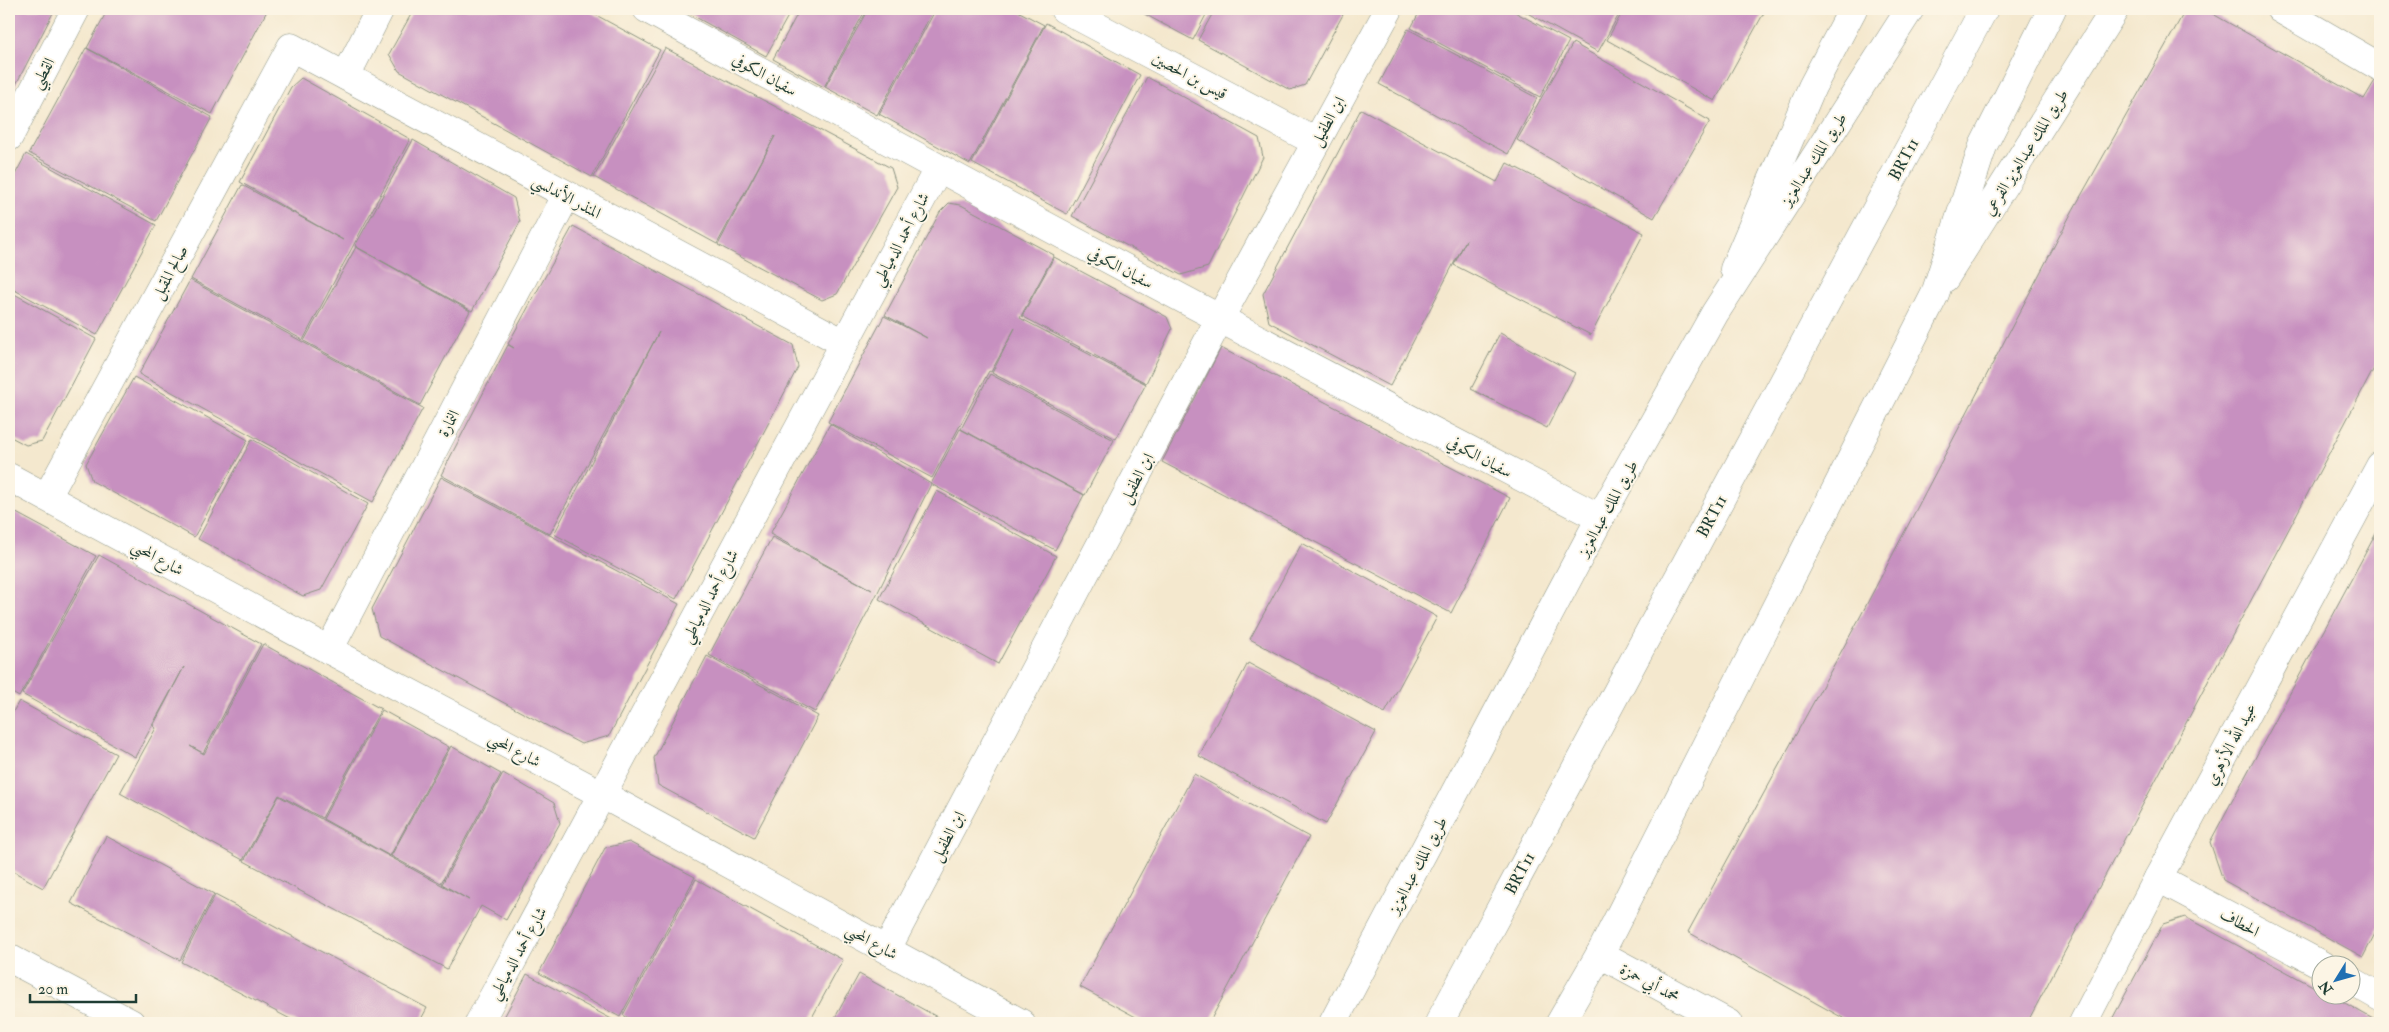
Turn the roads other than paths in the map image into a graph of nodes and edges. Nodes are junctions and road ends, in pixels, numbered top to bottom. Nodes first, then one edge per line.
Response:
1 (76, 9) edge
2 (380, 9) edge
3 (647, 9) edge
4 (1064, 9) edge
5 (1388, 9) edge
6 (1853, 9) edge
7 (1910, 9) edge
8 (1984, 9) edge
9 (2052, 9) edge
10 (2115, 9) edge
11 (2280, 9) edge
12 (291, 46) joint
13 (2380, 67) edge
14 (346, 76) junction
15 (9, 137) edge
16 (1316, 142) junction
17 (938, 169) junction
18 (566, 196) junction
19 (1935, 294) junction
20 (1715, 313) junction
21 (1219, 320) junction
22 (844, 343) junction
23 (2380, 466) edge
24 (9, 477) edge
25 (47, 497) junction
26 (1600, 518) junction
27 (329, 650) junction
28 (603, 795) junction
29 (2158, 878) junction
30 (887, 949) junction
31 (1600, 954) junction
32 (9, 958) edge
33 (2312, 960) edge
34 (2362, 987) edge
35 (2380, 997) edge
36 (131, 1023) edge
37 (479, 1023) edge
38 (1021, 1023) edge
39 (1333, 1023) edge
40 (1439, 1023) edge
41 (1560, 1023) edge
42 (1728, 1023) edge
43 (2082, 1023) edge

1 - 15 street, القطبي
2 - 14 street
3 - 17 street, سفيان الكوفي
4 - 16 street, قيس بن الحصين
5 - 16 street, ابن الطفيل
6 - 20 street
7 - 20 street, طريق الملك عبدالعزيز
8 - 40 street, BRT11
9 - 19 street
10 - 19 street, طريق الملك عبدالعزيز الفرعي
11 - 13 street
12 - 14 street, المنذر الأندلسي
12 - 25 street, صالح المقبل
14 - 18 street, المنذر الأندلسي
16 - 21 street, ابن الطفيل
17 - 21 street, سفيان الكوفي
17 - 22 street, شارع أحمد الدمياطي
18 - 22 street, المنذر الأندلسي
18 - 27 street, النمارة
19 - 31 street
20 - 26 street, طريق الملك عبدالعزيز
21 - 26 street, سفيان الكوفي
21 - 30 street, ابن الطفيل
22 - 28 street, شارع أحمد الدمياطي
23 - 29 street, عبيد الله الأزهري
24 - 25 street, شارع المحبي
25 - 27 street, شارع المحبي
26 - 39 street, طريق الملك عبدالعزيز
27 - 28 street, شارع المحبي
28 - 30 street, شارع المحبي
28 - 37 street, شارع أحمد الدمياطي
29 - 33 street, الحطاف
29 - 43 street, عبيد الله الأزهري
30 - 38 street, شارع المحبي
31 - 41 street
31 - 42 street, محمد أبي حمزة
32 - 36 street
34 - 35 street

